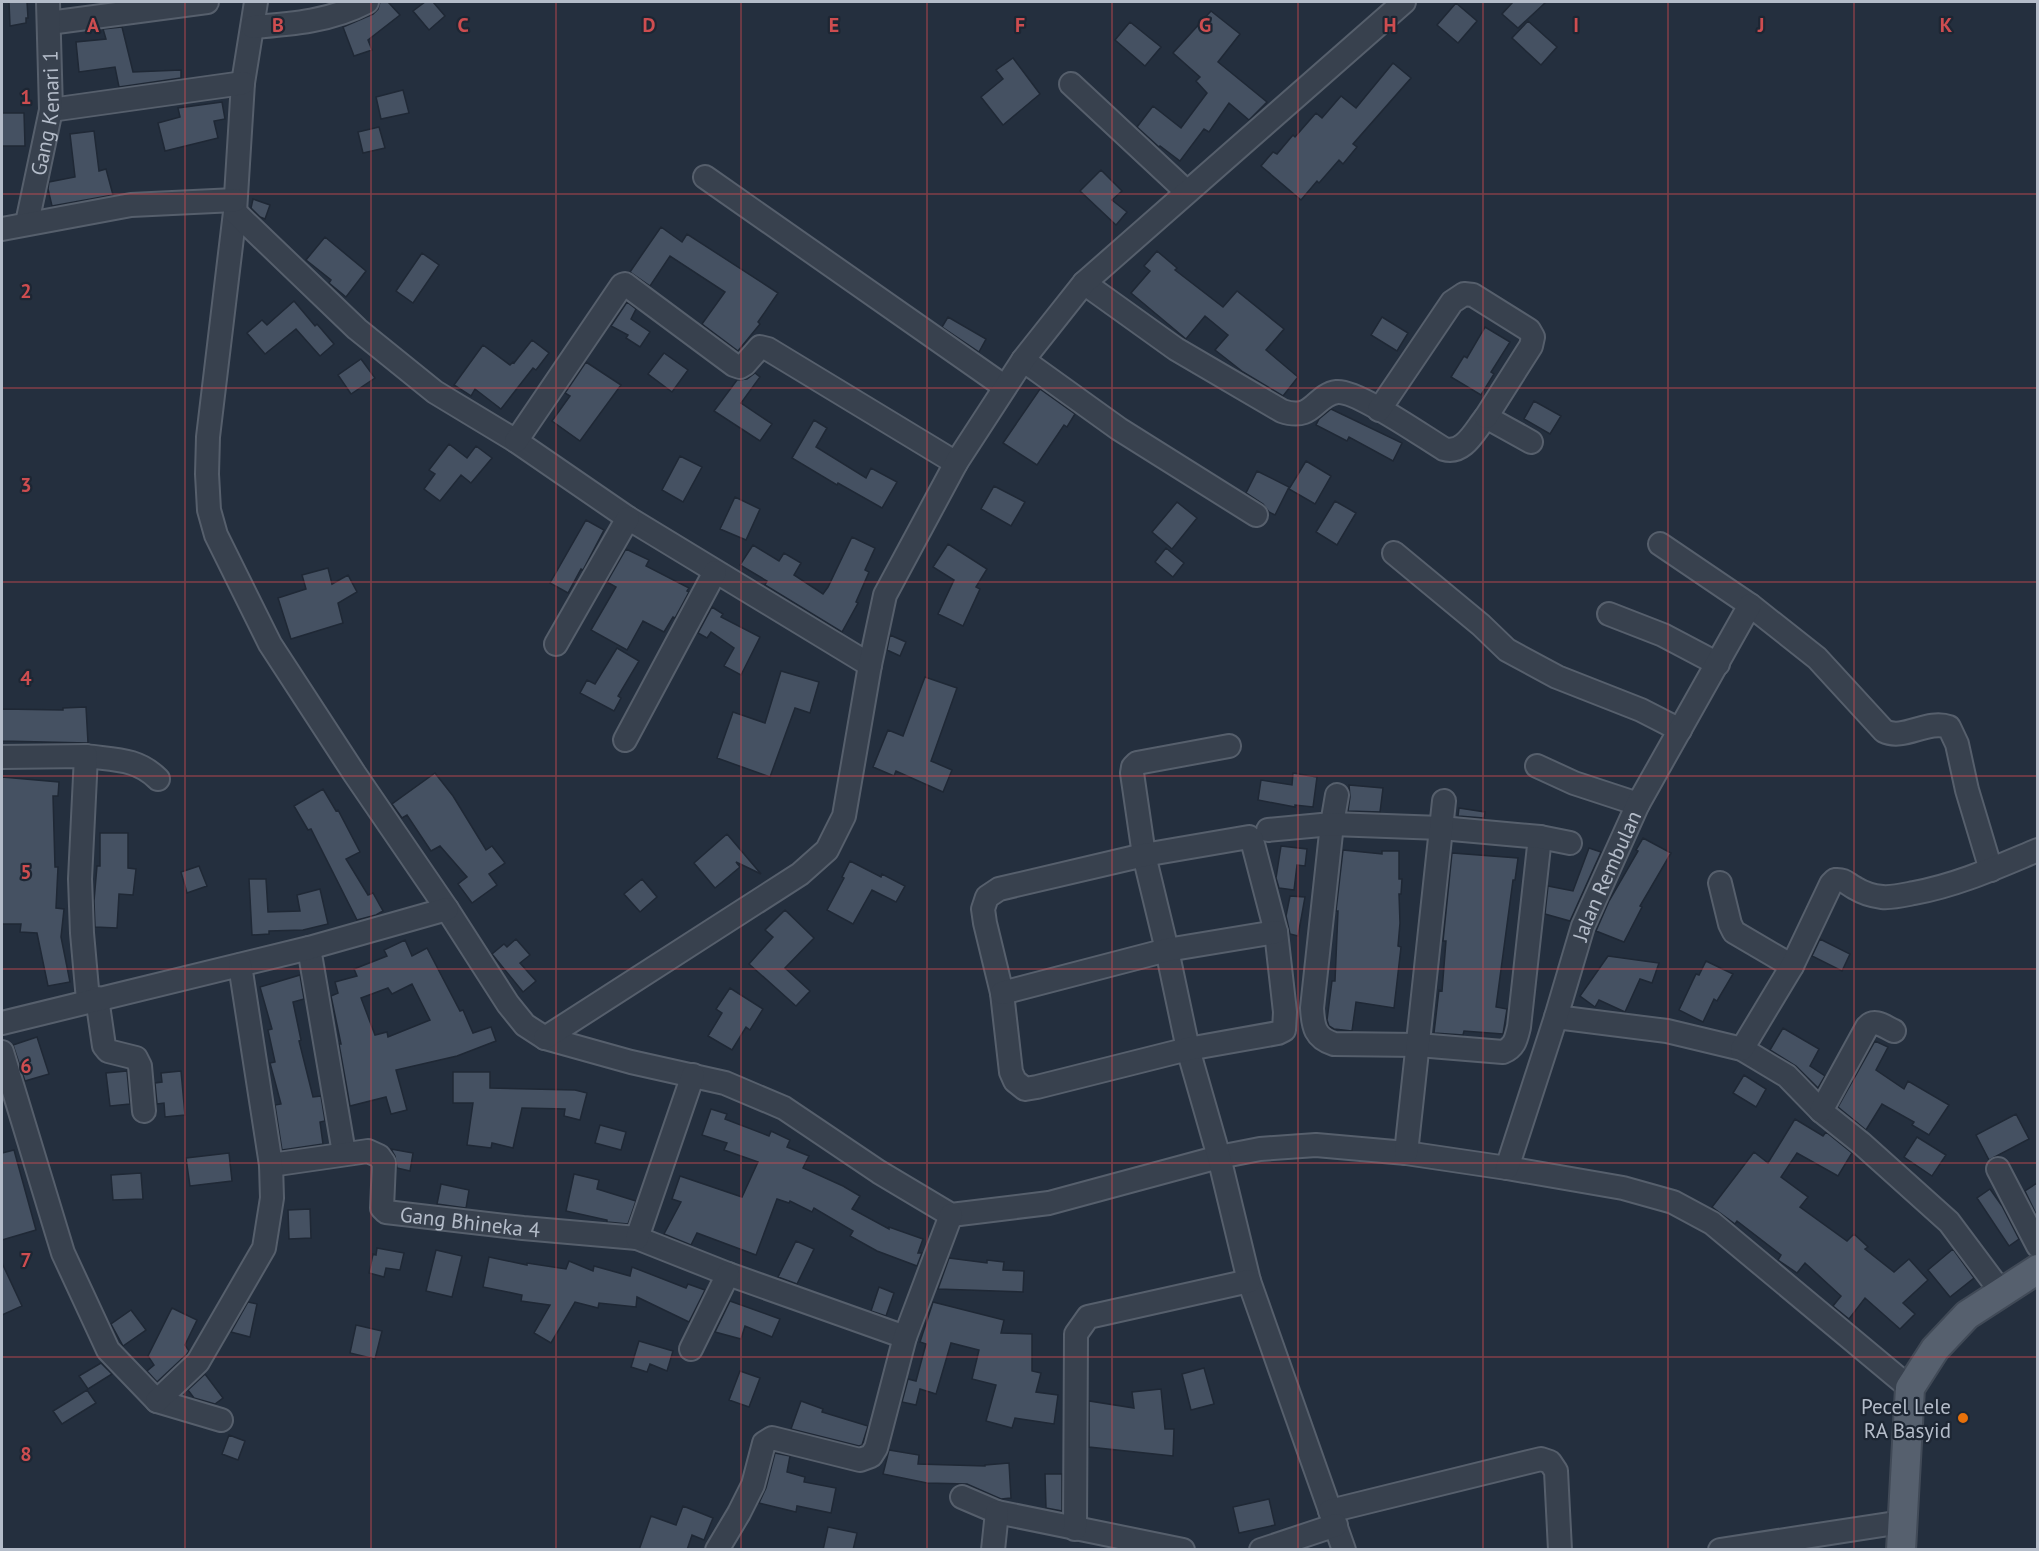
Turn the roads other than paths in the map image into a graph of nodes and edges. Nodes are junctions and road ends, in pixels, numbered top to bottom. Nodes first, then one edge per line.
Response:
1 (207, 2) edge
2 (256, 2) edge
3 (367, 2) edge
4 (1404, 2) edge
5 (49, 12) edge
6 (252, 27) junction
7 (243, 83) junction
8 (1071, 84) dead end
9 (51, 110) junction
10 (705, 177) dead end
11 (1187, 192) junction
12 (235, 206) junction
13 (27, 223) junction
14 (2, 229) edge
15 (1084, 283) junction
16 (1023, 360) junction
17 (1005, 387) junction
18 (1379, 410) junction
19 (1486, 417) junction
20 (516, 441) junction
21 (1531, 442) dead end
22 (956, 464) junction
23 (1256, 515) dead end
24 (628, 518) junction
25 (1660, 544) dead end
26 (1394, 553) dead end
27 (715, 572) junction
28 (1750, 604) junction
29 (1609, 614) dead end
30 (556, 644) dead end
31 (870, 664) junction
32 (1718, 664) junction
33 (1680, 730) junction
34 (625, 740) dead end
35 (1229, 746) dead end
36 (86, 756) junction
37 (2, 757) edge
38 (1537, 766) dead end
39 (158, 779) dead end
40 (1337, 795) dead end
41 (1444, 801) dead end
42 (1638, 804) junction
43 (1332, 824) junction
44 (1442, 828) junction
45 (1268, 830) dead end
46 (1540, 837) junction
47 (1569, 843) dead end
48 (2037, 850) edge
49 (1144, 855) junction
50 (1991, 870) junction
51 (1720, 883) dead end
52 (447, 909) junction
53 (1276, 932) junction
54 (309, 948) junction
55 (1167, 950) junction
56 (240, 965) junction
57 (1792, 966) junction
58 (1002, 993) junction
59 (93, 999) junction
60 (1556, 1017) junction
61 (2, 1023) edge
62 (1894, 1031) dead end
63 (545, 1038) junction
64 (1419, 1045) junction
65 (1188, 1049) junction
66 (1742, 1049) junction
67 (2, 1052) edge
68 (693, 1074) junction
69 (144, 1111) dead end
70 (1821, 1111) junction
71 (344, 1153) junction
72 (1406, 1153) junction
73 (1219, 1157) junction
74 (270, 1165) junction
75 (1508, 1168) junction
76 (1998, 1169) dead end
77 (951, 1215) junction
78 (637, 1238) junction
79 (2037, 1246) edge
80 (2037, 1269) edge
81 (728, 1274) junction
82 (1249, 1281) junction
83 (2002, 1293) junction
84 (905, 1337) junction
85 (691, 1349) dead end
86 (1910, 1388) junction
87 (157, 1401) junction
88 (221, 1420) dead end
89 (962, 1497) dead end
90 (997, 1512) junction
91 (1333, 1518) junction
92 (1902, 1522) junction
93 (1075, 1529) junction
94 (1720, 1549) edge
95 (717, 1550) edge
96 (993, 1550) edge
97 (1183, 1550) edge
98 (1261, 1550) edge
99 (1344, 1550) edge
100 (1560, 1550) edge
101 (1901, 1550) edge

1 - 5 street
2 - 6 street
3 - 6 street
4 - 11 street
5 - 9 street, Gang Kenari 1
6 - 7 street
7 - 9 street
7 - 12 street
8 - 11 street
9 - 13 street, Gang Kenari 1
10 - 17 street
11 - 15 street
12 - 13 street
12 - 20 street
12 - 52 street
13 - 14 street
15 - 16 street
15 - 18 street
16 - 17 street
16 - 23 street
17 - 22 street
18 - 19 street
18 - 19 street
19 - 21 street
20 - 22 street
20 - 24 street
22 - 31 street
24 - 27 street
24 - 30 street
25 - 28 street
26 - 33 street
27 - 31 street
27 - 34 street
28 - 32 street, Jalan Rembulan
28 - 50 street
29 - 32 street
31 - 63 street
32 - 33 street, Jalan Rembulan
33 - 42 street, Jalan Rembulan
35 - 49 street
36 - 37 street
36 - 39 street
36 - 59 street
38 - 42 street
40 - 43 street
41 - 44 street
42 - 60 street, Jalan Rembulan
43 - 44 street
43 - 45 street
43 - 64 street
44 - 46 street
44 - 64 street
46 - 47 street
46 - 64 street
48 - 50 street
49 - 53 street
49 - 55 street
49 - 58 street
50 - 57 street
51 - 57 street
52 - 54 street
52 - 63 street
53 - 55 street
53 - 65 street
54 - 56 street
54 - 71 street
55 - 58 street
55 - 65 street
56 - 59 street
56 - 74 street
57 - 66 street
58 - 65 street
59 - 61 street
59 - 69 street
60 - 66 street
60 - 75 street, Jalan Rembulan
62 - 70 street
63 - 68 street
64 - 72 street
65 - 73 street
66 - 70 street
67 - 87 street
68 - 77 street
68 - 78 street
70 - 83 street
71 - 74 street, Gang Bhineka 4
71 - 78 street, Gang Bhineka 4
72 - 73 street
72 - 75 street
73 - 77 street
73 - 82 street
74 - 87 street
75 - 86 street
76 - 79 street
77 - 84 street
78 - 81 street, Gang Bhineka 4
80 - 83 main road
81 - 84 street, Gang Bhineka 4
81 - 85 street
82 - 91 street
82 - 93 street
83 - 86 main road
84 - 95 street
86 - 92 main road
87 - 88 street
89 - 90 street
90 - 93 street
90 - 96 street
91 - 98 street
91 - 99 street
91 - 100 street
92 - 94 street
92 - 101 main road
93 - 97 street

